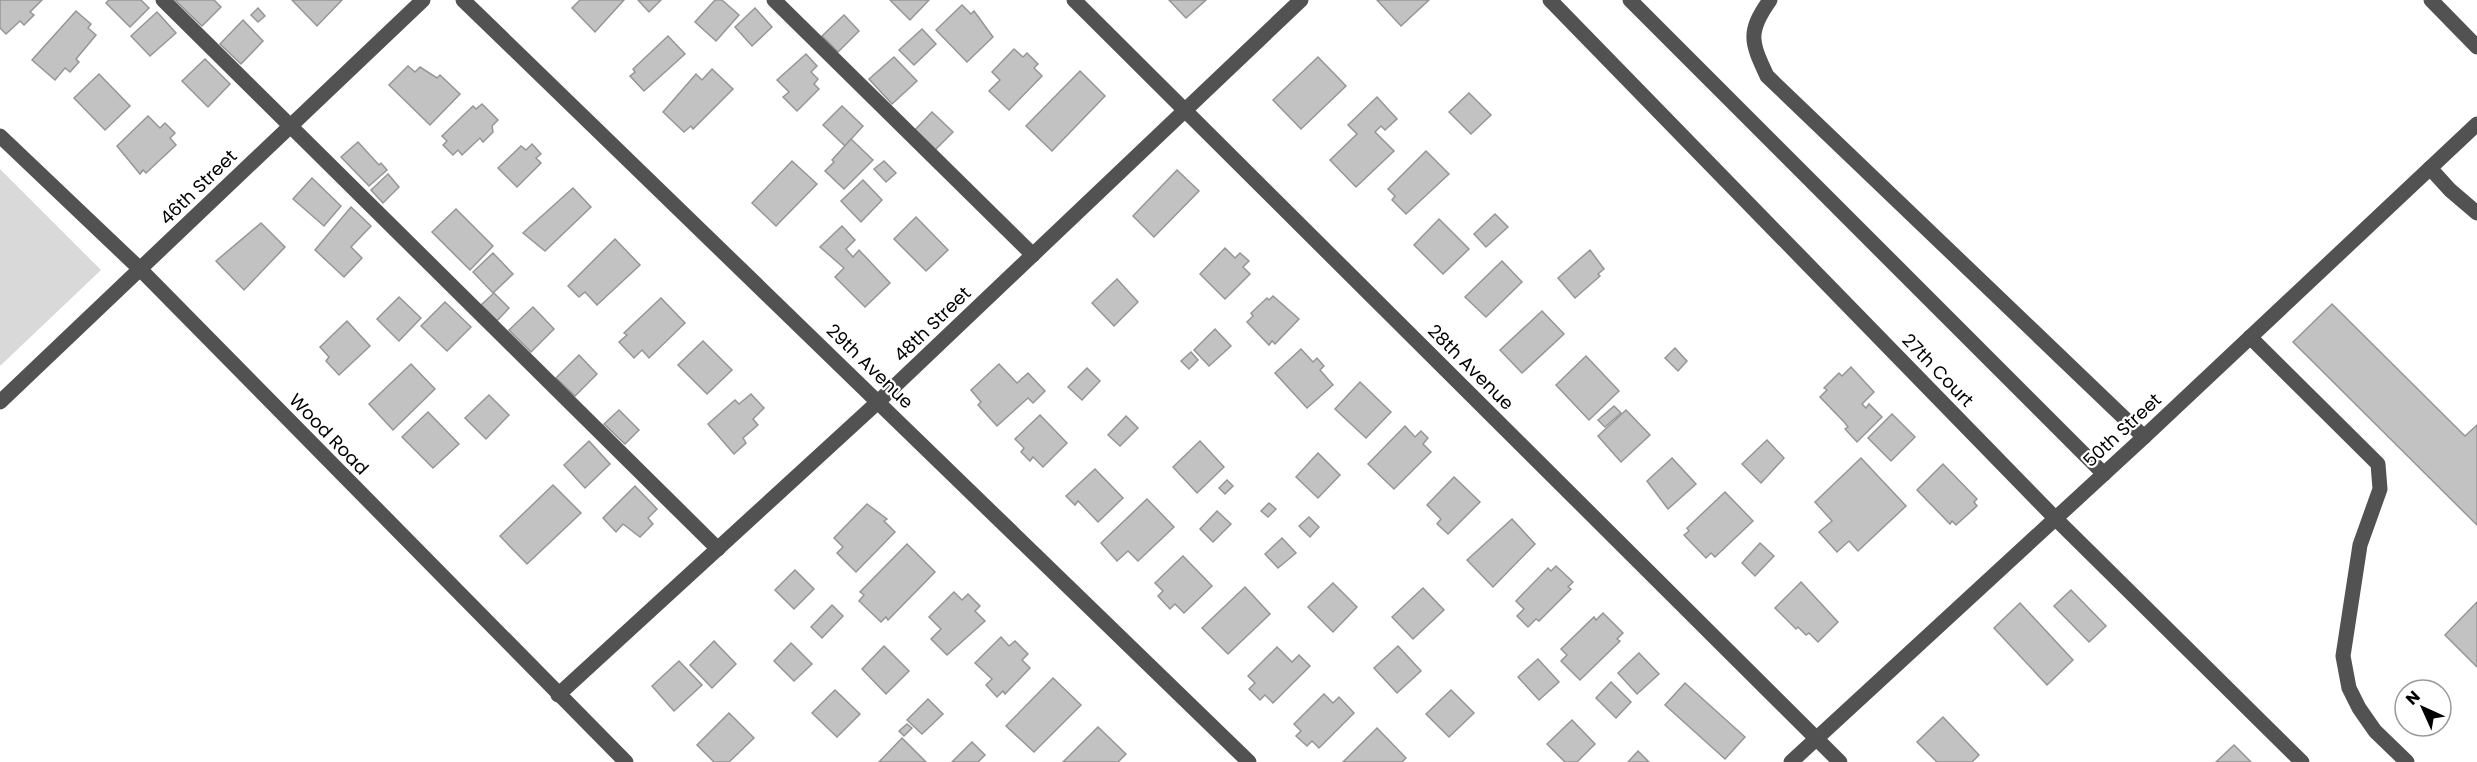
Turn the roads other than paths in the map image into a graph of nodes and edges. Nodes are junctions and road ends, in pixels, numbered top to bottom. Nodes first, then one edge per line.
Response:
1 (163, 0) edge
2 (423, 0) edge
3 (463, 0) edge
4 (774, 0) edge
5 (1074, 0) edge
6 (1301, 0) edge
7 (1550, 0) edge
8 (1630, 0) edge
9 (1770, 0) edge
10 (2431, 0) edge
11 (2477, 47) edge
12 (1184, 110) junction
13 (2477, 124) edge
14 (291, 126) junction
15 (0, 136) edge
16 (2430, 168) junction
17 (2477, 213) edge
18 (1033, 255) junction
19 (140, 269) junction
20 (2250, 337) junction
21 (879, 401) junction
22 (0, 402) edge
23 (2144, 437) junction
24 (2104, 474) junction
25 (2055, 518) junction
26 (718, 549) junction
27 (558, 695) junction
28 (1816, 738) junction
29 (626, 762) edge
30 (1249, 762) edge
31 (1791, 762) edge
32 (1840, 762) edge
33 (2302, 762) edge
34 (2406, 762) edge

1 - 14 street
2 - 14 street, 46th Street
3 - 21 street, 29th Avenue
4 - 18 street
5 - 12 street, 28th Avenue
6 - 12 street, 48th Street
7 - 25 street, 27th Court
8 - 24 street
9 - 23 street
10 - 11 street
12 - 18 street, 48th Street
12 - 28 street, 28th Avenue
13 - 16 street, 50th Street
14 - 19 street, 46th Street
14 - 26 street
15 - 19 street, Wood Road
16 - 17 street
16 - 20 street, 50th Street
18 - 21 street, 48th Street
19 - 22 street, 46th Street
19 - 27 street, Wood Road
20 - 23 street, 50th Street
20 - 34 street
21 - 26 street, 48th Street
21 - 30 street, 29th Avenue
23 - 24 street, 50th Street
24 - 25 street, 50th Street
25 - 28 street, 50th Street
25 - 33 street, 27th Court
26 - 27 street, 48th Street
27 - 29 street, Wood Road
28 - 31 street, 50th Street
28 - 32 street, 28th Avenue

